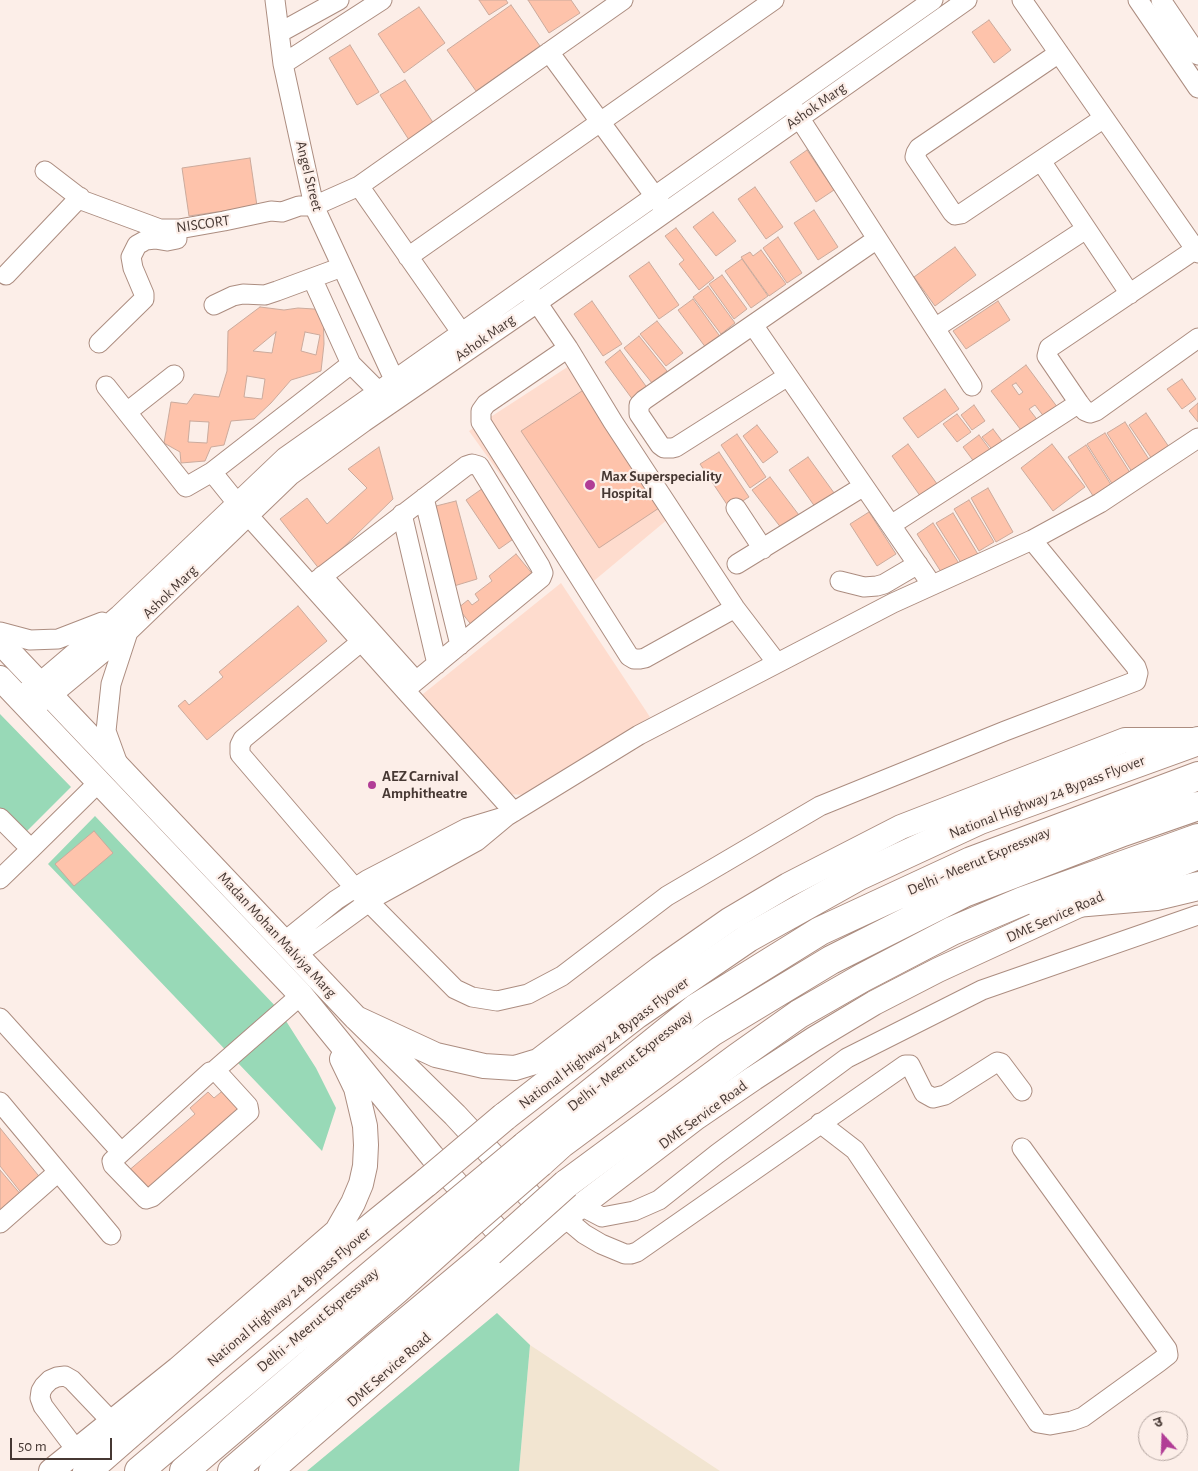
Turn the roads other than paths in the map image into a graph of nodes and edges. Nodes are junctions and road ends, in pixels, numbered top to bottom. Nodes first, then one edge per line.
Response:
1 (275, 0) edge
2 (339, 0) edge
3 (382, 0) edge
4 (623, 0) edge
5 (774, 0) edge
6 (933, 0) edge
7 (967, 0) edge
8 (1022, 0) edge
9 (1138, 0) edge
10 (1161, 0) edge
11 (279, 33) junction
12 (550, 52) junction
13 (1059, 53) junction
14 (1198, 55) edge
15 (282, 64) junction
16 (1198, 88) edge
17 (789, 102) junction
18 (799, 118) junction
19 (1104, 118) junction
20 (601, 121) junction
21 (1041, 161) junction
22 (45, 170) dead end
23 (359, 186) junction
24 (80, 197) junction
25 (661, 203) junction
26 (314, 206) junction
27 (282, 212) junction
28 (1086, 228) junction
29 (877, 239) junction
30 (1197, 251) edge
31 (408, 257) junction
32 (342, 267) junction
33 (6, 275) dead end
34 (312, 278) junction
35 (526, 286) junction
36 (1130, 294) junction
37 (537, 302) junction
38 (214, 305) dead end
39 (753, 325) junction
40 (935, 328) junction
41 (461, 332) junction
42 (1198, 338) edge
43 (99, 344) dead end
44 (568, 348) junction
45 (351, 364) junction
46 (174, 376) dead end
47 (788, 376) junction
48 (106, 386) dead end
49 (972, 386) dead end
50 (398, 388) junction
51 (378, 390) junction
52 (1079, 403) junction
53 (127, 412) junction
54 (1198, 438) edge
55 (212, 472) junction
56 (864, 486) junction
57 (424, 498) junction
58 (736, 508) dead end
59 (243, 509) junction
60 (402, 514) junction
61 (891, 525) junction
62 (1032, 540) junction
63 (762, 549) junction
64 (737, 564) dead end
65 (918, 564) junction
66 (316, 581) junction
67 (840, 581) dead end
68 (932, 585) junction
69 (735, 608) junction
70 (347, 614) junction
71 (119, 615) junction
72 (0, 632) edge
73 (128, 632) junction
74 (0, 642) edge
75 (362, 642) junction
76 (460, 645) junction
77 (777, 662) junction
78 (437, 664) junction
79 (0, 678) edge
80 (411, 686) junction
81 (45, 690) junction
82 (24, 703) junction
83 (1198, 740) edge
84 (119, 768) junction
85 (1198, 776) edge
86 (99, 782) junction
87 (1198, 806) edge
88 (510, 814) junction
89 (0, 818) edge
90 (1198, 838) edge
91 (31, 849) junction
92 (1198, 857) edge
93 (0, 878) edge
94 (1198, 886) edge
95 (354, 887) junction
96 (1088, 901) junction
97 (369, 902) junction
98 (1198, 914) edge
99 (983, 918) junction
100 (290, 949) junction
101 (301, 996) junction
102 (0, 1018) edge
103 (356, 1018) junction
104 (329, 1030) junction
105 (214, 1070) junction
106 (1022, 1091) dead end
107 (0, 1102) edge
108 (820, 1123) junction
109 (1022, 1148) dead end
110 (121, 1152) junction
111 (532, 1154) junction
112 (58, 1172) junction
113 (568, 1216) junction
114 (457, 1219) junction
115 (0, 1222) edge
116 (111, 1235) dead end
117 (520, 1257) junction
118 (112, 1422) junction
119 (82, 1461) edge
120 (143, 1468) edge
121 (51, 1471) edge
122 (184, 1471) edge
123 (232, 1471) edge
124 (271, 1471) edge

1 - 11 street, Angel Street
2 - 11 street
3 - 15 street
4 - 12 street, NISCORT
5 - 20 street
6 - 17 street, Ashok Marg
7 - 18 street, Ashok Marg
8 - 13 street
9 - 16 street
10 - 14 street
11 - 15 street, Angel Street
12 - 20 street
12 - 23 street, NISCORT
13 - 19 street
13 - 21 street
15 - 26 street, Angel Street
17 - 18 street
17 - 25 street, Ashok Marg
18 - 25 street, Ashok Marg
18 - 29 street
19 - 21 street
19 - 30 street
20 - 25 street
20 - 31 street
21 - 28 street
22 - 24 street, NISCORT
23 - 26 street, NISCORT
23 - 31 street
24 - 27 street, NISCORT
24 - 33 street
25 - 35 street, Ashok Marg
25 - 37 street, Ashok Marg
26 - 27 street, NISCORT
26 - 32 street, Angel Street
27 - 43 street
28 - 36 street
28 - 40 street
29 - 39 street
29 - 40 street
30 - 36 street
31 - 41 street
32 - 34 street
32 - 50 street, Angel Street
34 - 38 street
34 - 45 street
35 - 37 street
35 - 41 street, Ashok Marg
36 - 52 street
37 - 44 street
37 - 50 street, Ashok Marg
39 - 47 street
39 - 47 street
40 - 49 street
41 - 50 street, Ashok Marg
42 - 52 street
44 - 69 street
44 - 69 street
45 - 51 street
45 - 55 street
46 - 53 street
47 - 56 street
48 - 53 street
50 - 51 street, Ashok Marg
50 - 59 street, Ashok Marg
51 - 59 street, Ashok Marg
52 - 61 street
53 - 55 street
54 - 62 street
55 - 59 street
56 - 61 street
56 - 63 street
57 - 60 street
57 - 76 street
57 - 76 street
58 - 63 street
59 - 66 street
59 - 71 street, Ashok Marg
59 - 73 street, Ashok Marg
60 - 66 street
60 - 78 street
61 - 65 street
62 - 68 street
62 - 97 street
63 - 64 street
65 - 67 street
65 - 68 street
66 - 70 street
68 - 77 street
69 - 77 street
70 - 75 street
70 - 80 street
71 - 72 street
71 - 81 street, Ashok Marg
73 - 81 street, Ashok Marg
73 - 84 street
74 - 81 main road, Madan Mohan Malviya Marg
75 - 80 street
75 - 95 street
76 - 78 street
77 - 88 street
78 - 80 street
79 - 82 main road, Madan Mohan Malviya Marg
80 - 88 street
81 - 82 street, Ashok Marg
81 - 84 main road, Madan Mohan Malviya Marg
82 - 86 main road, Madan Mohan Malviya Marg
83 - 103 main road
83 - 119 highway, National Highway 24 Bypass Flyover, bridge
84 - 100 main road, Madan Mohan Malviya Marg
85 - 111 highway, Delhi - Meerut Expressway
86 - 91 street
86 - 101 main road, Madan Mohan Malviya Marg
87 - 111 highway, Delhi - Meerut Expressway
88 - 95 street
88 - 97 street
89 - 91 street
90 - 99 highway
91 - 93 street
92 - 96 main road, DME Service Road
94 - 96 highway
95 - 97 street
95 - 100 street
96 - 99 highway
96 - 113 main road, DME Service Road
97 - 100 street
98 - 113 street
99 - 123 highway, bridge
100 - 103 main road, Madan Mohan Malviya Marg
101 - 104 main road, Madan Mohan Malviya Marg
101 - 105 street
102 - 110 street
103 - 113 main road, Madan Mohan Malviya Marg
104 - 117 main road, Madan Mohan Malviya Marg
104 - 118 main road
105 - 110 street
105 - 110 street
106 - 108 street
107 - 112 street
108 - 109 street
108 - 113 street
111 - 114 highway, Delhi - Meerut Expressway, bridge
112 - 115 street
112 - 116 street
113 - 117 main road, DME Service Road
114 - 120 highway, Delhi - Meerut Expressway
114 - 122 highway, Delhi - Meerut Expressway
117 - 124 main road, DME Service Road
118 - 119 main road
118 - 119 street
119 - 121 main road

